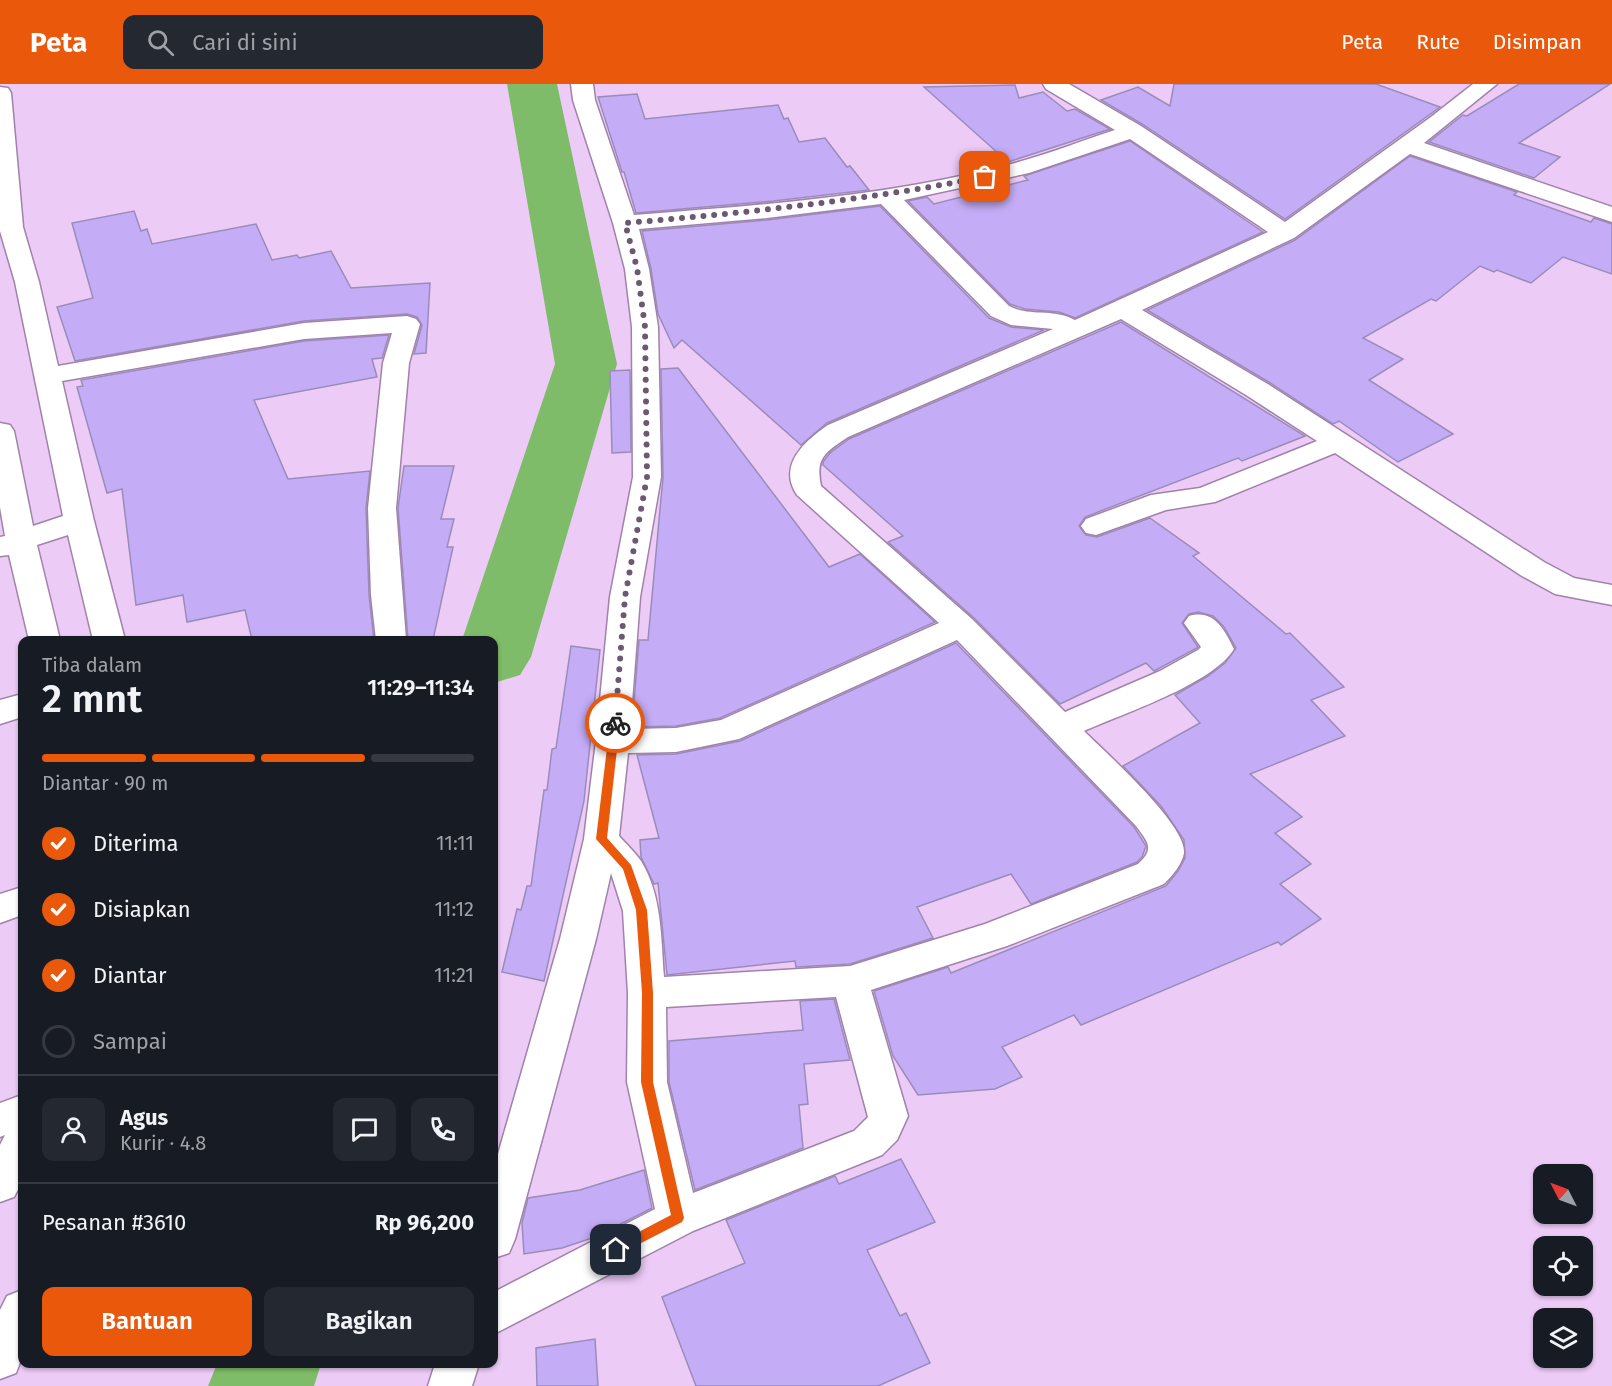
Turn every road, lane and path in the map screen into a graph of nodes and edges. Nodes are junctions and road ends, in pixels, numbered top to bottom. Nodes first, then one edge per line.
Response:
1 (582, 84) edge
2 (1054, 84) edge
3 (1486, 84) edge
4 (0, 93) edge
5 (1134, 131) junction
6 (3, 144) edge
7 (1407, 145) junction
8 (886, 195) junction
9 (1612, 215) edge
10 (625, 223) junction
11 (6, 228) edge
12 (1285, 233) junction
13 (1123, 309) junction
14 (1074, 331) junction
15 (47, 376) junction
16 (0, 431) edge
17 (1338, 442) junction
18 (79, 521) junction
19 (1096, 526) dead end
20 (11, 544) edge
21 (1612, 595) edge
22 (1200, 623) dead end
23 (961, 626) junction
24 (43, 636) edge
25 (107, 636) edge
26 (391, 636) edge
27 (18, 706) edge
28 (0, 712) edge
29 (1062, 727) junction
30 (613, 741) junction
31 (601, 839) junction
32 (18, 902) edge
33 (0, 909) edge
34 (850, 981) junction
35 (647, 993) junction
36 (18, 1113) edge
37 (0, 1120) edge
38 (18, 1150) edge
39 (0, 1184) edge
40 (678, 1218) junction
41 (498, 1225) edge
42 (498, 1312) edge
43 (18, 1319) edge
44 (0, 1358) edge
45 (456, 1368) edge
46 (450, 1386) edge

1 - 10 street
2 - 5 street
3 - 7 street
4 - 6 street
5 - 8 street
5 - 12 street
6 - 11 street
7 - 9 street
7 - 12 street
8 - 10 street
8 - 14 street
10 - 30 street
11 - 15 street
12 - 13 street
13 - 14 street
13 - 17 street
14 - 23 street
15 - 18 street
15 - 26 street
16 - 20 street
17 - 19 street
17 - 21 street
18 - 20 street
18 - 25 street
20 - 24 street
22 - 29 street
23 - 29 street
23 - 30 street
27 - 28 street
29 - 34 street
30 - 31 street
31 - 35 street
31 - 41 street
32 - 33 street
34 - 35 street
34 - 40 street
35 - 40 street
36 - 37 street
38 - 39 street
40 - 42 street
43 - 44 street
45 - 46 street

